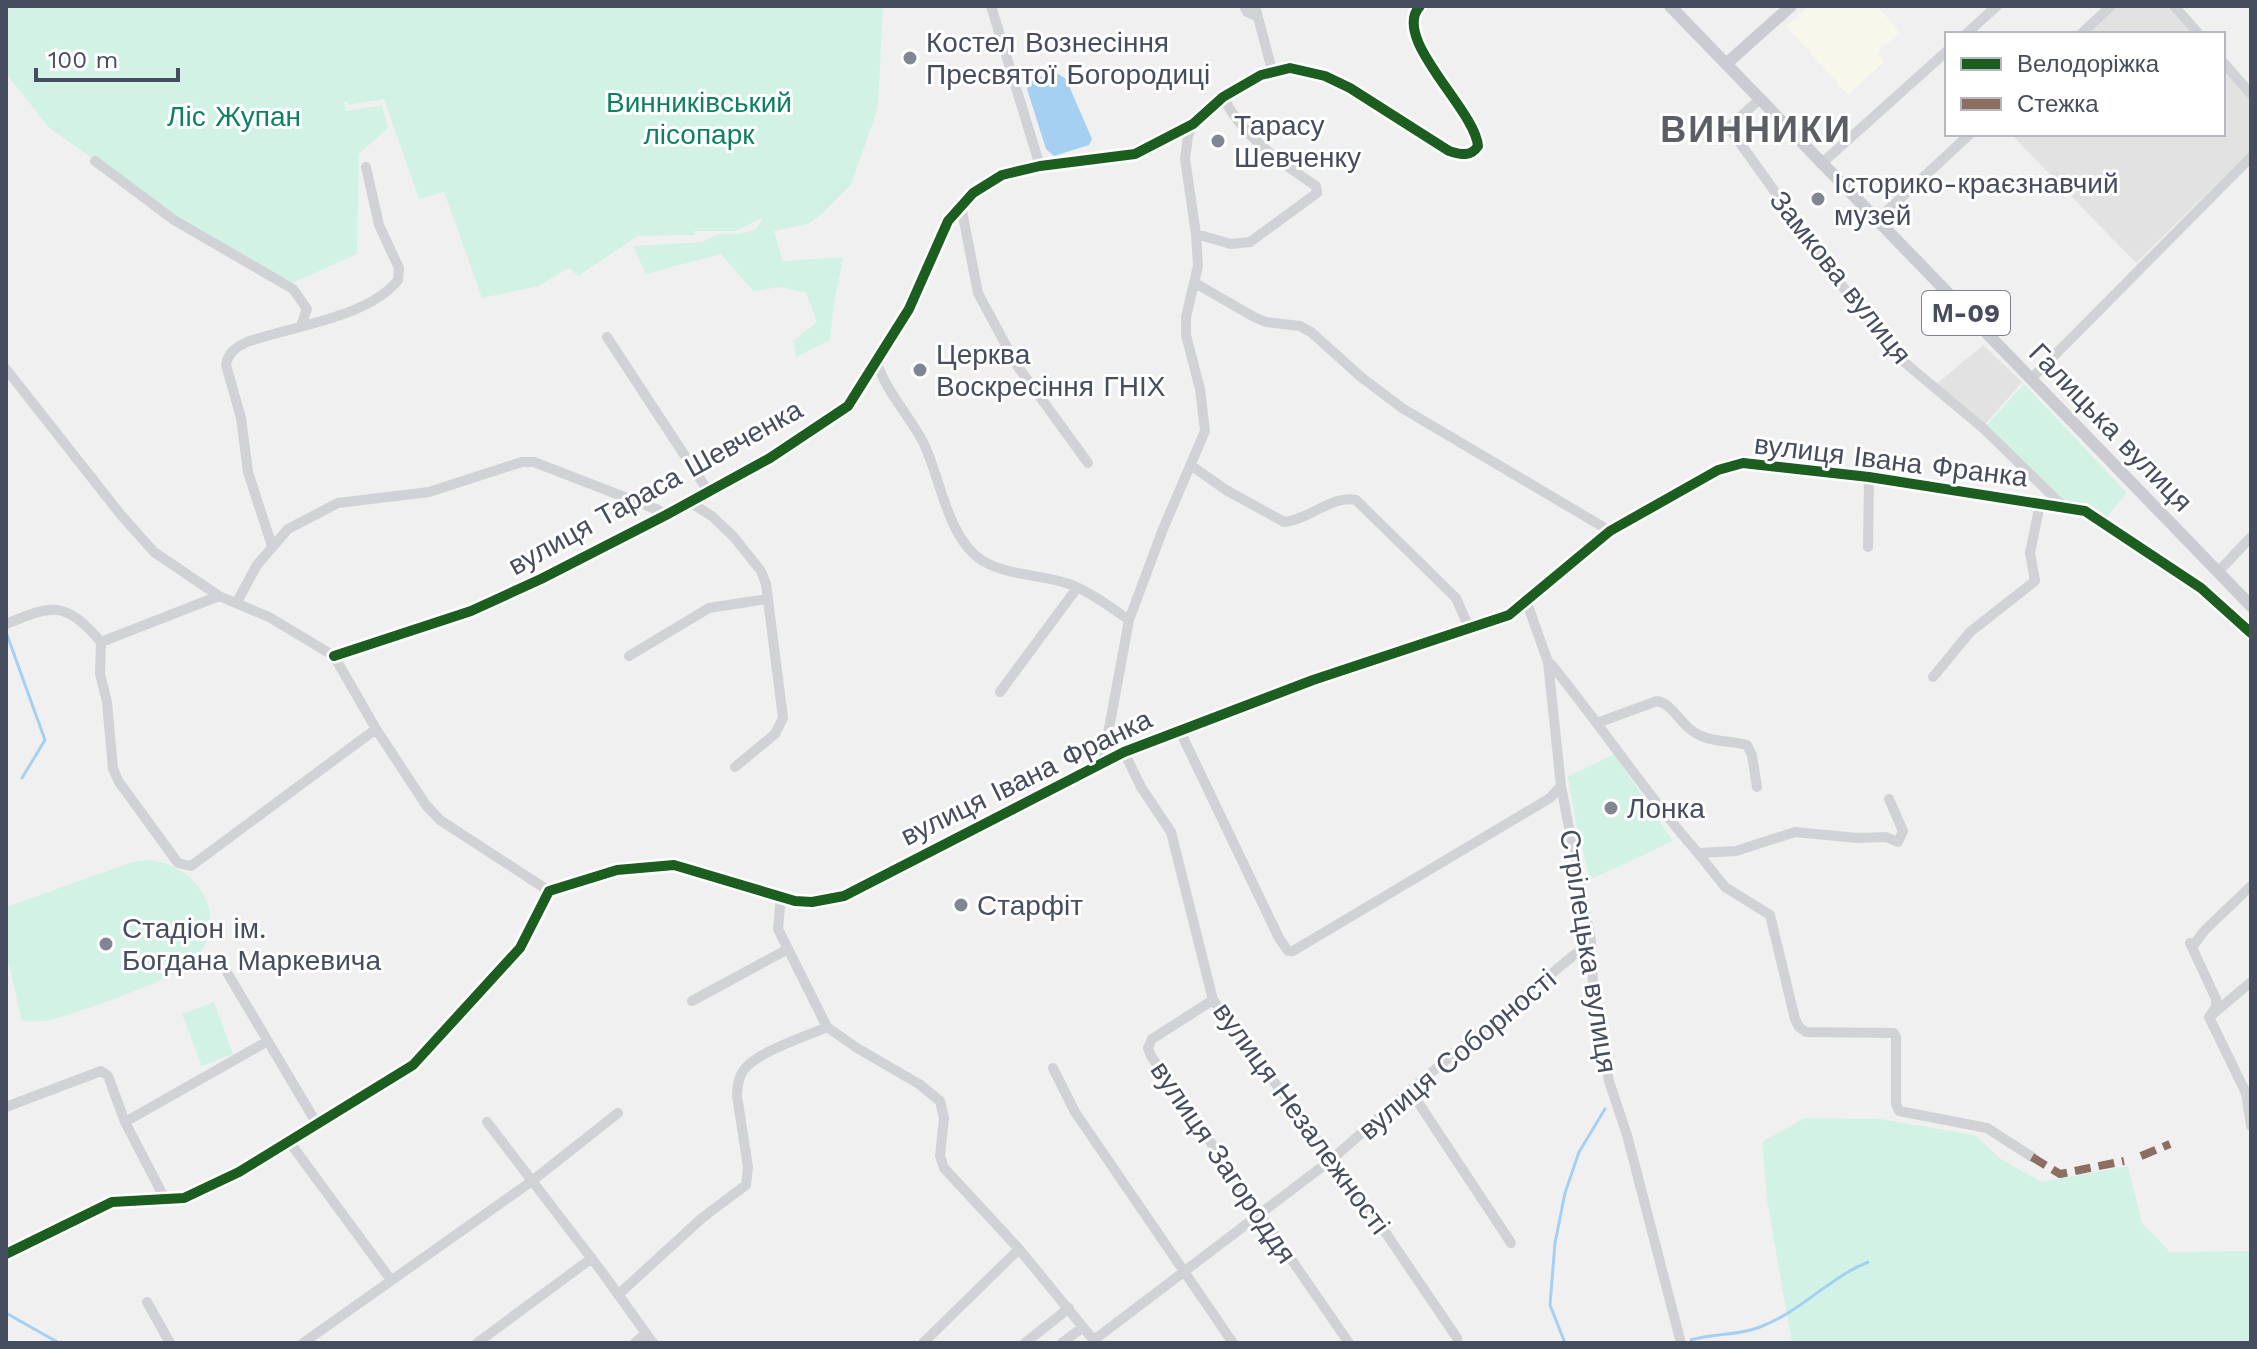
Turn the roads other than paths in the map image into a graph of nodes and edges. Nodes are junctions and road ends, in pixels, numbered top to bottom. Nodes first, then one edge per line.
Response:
1 (991, 6) edge
2 (1244, 6) edge
3 (1420, 6) edge
4 (1791, 6) edge
5 (1997, 6) edge
6 (2111, 6) edge
7 (2174, 6) edge
8 (1672, 7) edge
9 (1256, 11) edge
10 (1968, 32) edge
11 (2083, 32) edge
12 (2197, 32) edge
13 (1945, 53) edge
14 (1726, 64) junction
15 (2225, 64) edge
16 (1272, 70) junction
17 (2251, 94) edge
18 (1223, 97) junction
19 (1759, 100) junction
20 (1193, 124) junction
21 (1968, 136) edge
22 (2251, 157) edge
23 (95, 161) dead end
24 (1821, 164) junction
25 (1040, 166) junction
26 (366, 167) dead end
27 (961, 206) junction
28 (1876, 221) junction
29 (1196, 234) junction
30 (1195, 283) junction
31 (301, 326) junction
32 (607, 337) dead end
33 (877, 363) junction
34 (6, 369) edge
35 (2031, 379) junction
36 (1088, 463) dead end
37 (1192, 466) junction
38 (1869, 477) junction
39 (708, 491) junction
40 (690, 502) junction
41 (2040, 504) junction
42 (2065, 508) junction
43 (666, 515) junction
44 (1610, 531) junction
45 (2251, 537) edge
46 (272, 546) junction
47 (1868, 547) dead end
48 (2218, 572) junction
49 (1077, 588) junction
50 (219, 596) junction
51 (767, 599) junction
52 (237, 602) junction
53 (1527, 603) junction
54 (2251, 606) edge
55 (1129, 620) junction
56 (6, 624) edge
57 (1470, 630) junction
58 (2251, 633) edge
59 (101, 642) junction
60 (334, 656) junction
61 (629, 656) dead end
62 (1548, 662) junction
63 (1933, 677) dead end
64 (1000, 692) dead end
65 (1597, 723) junction
66 (376, 729) junction
67 (1179, 729) junction
68 (1124, 752) junction
69 (1103, 761) junction
70 (735, 767) dead end
71 (1561, 786) junction
72 (1757, 787) dead end
73 (1889, 799) dead end
74 (1698, 853) junction
75 (2251, 886) edge
76 (549, 891) junction
77 (781, 896) junction
78 (1591, 941) junction
79 (788, 949) junction
80 (228, 974) dead end
81 (2251, 982) edge
82 (1213, 1000) junction
83 (692, 1001) dead end
84 (2209, 1017) junction
85 (827, 1027) junction
86 (268, 1041) junction
87 (1053, 1068) dead end
88 (1410, 1090) junction
89 (6, 1107) edge
90 (618, 1113) dead end
91 (125, 1122) junction
92 (487, 1122) dead end
93 (317, 1124) junction
94 (2251, 1126) edge
95 (288, 1140) junction
96 (2032, 1157) dead end
97 (1331, 1160) junction
98 (532, 1181) junction
99 (165, 1199) junction
100 (1259, 1215) junction
101 (1511, 1243) dead end
102 (7, 1249) edge
103 (1019, 1249) junction
104 (592, 1258) junction
105 (1182, 1271) junction
106 (391, 1280) junction
107 (619, 1294) junction
108 (147, 1302) dead end
109 (1069, 1308) junction
110 (1083, 1327) junction
111 (646, 1333) junction
112 (1457, 1338) dead end
113 (1095, 1341) edge
114 (170, 1343) edge
115 (303, 1343) edge
116 (477, 1343) edge
117 (635, 1343) edge
118 (653, 1343) edge
119 (923, 1343) edge
120 (1025, 1343) edge
121 (1062, 1343) edge
122 (1233, 1343) edge
123 (1349, 1343) edge
124 (1681, 1343) edge

1 - 25 street
2 - 9 street
3 - 16 street
4 - 14 main road
5 - 10 street
6 - 11 street
7 - 12 street
8 - 14 main road, Галицька вулиця / М-09
9 - 16 street
13 - 24 street
14 - 19 main road, Галицька вулиця / М-09
15 - 17 street
16 - 18 street, вулиця Тараса Шевченка
18 - 20 street, вулиця Тараса Шевченка
18 - 29 street
19 - 24 main road, Галицька вулиця / М-09
19 - 42 street, Замкова вулиця
20 - 25 street, вулиця Тараса Шевченка
20 - 29 street
21 - 28 street
22 - 35 street
23 - 31 street
24 - 28 main road, Галицька вулиця / М-09
25 - 27 street, вулиця Тараса Шевченка
26 - 31 street
27 - 33 street, вулиця Тараса Шевченка
27 - 36 street
28 - 35 main road, Галицька вулиця / М-09
29 - 30 street
30 - 37 street
30 - 44 street
31 - 46 street
32 - 39 street
33 - 39 street, вулиця Тараса Шевченка
33 - 49 street
34 - 50 street
35 - 48 main road, Галицька вулиця / М-09
37 - 55 street
37 - 57 street
38 - 41 street, вулиця Івана Франка
38 - 44 street, вулиця Івана Франка
38 - 47 street
39 - 40 street, вулиця Тараса Шевченка
40 - 43 street, вулиця Тараса Шевченка
40 - 51 street, вулиця Тараса Шевченка
41 - 42 street, вулиця Івана Франка
41 - 63 street
42 - 58 street, вулиця Івана Франка
43 - 46 street
43 - 60 street, вулиця Тараса Шевченка
44 - 53 street, вулиця Івана Франка
45 - 48 street
46 - 52 street
48 - 54 main road, Галицька вулиця / М-09
49 - 55 street
49 - 64 street
50 - 52 street
50 - 59 street
51 - 61 street
51 - 70 street, вулиця Тараса Шевченка
52 - 60 street
53 - 57 street, вулиця Івана Франка
53 - 62 street, Стрілецька вулиця
55 - 69 street
56 - 59 street
57 - 67 street, вулиця Івана Франка
59 - 66 street
60 - 66 street
62 - 65 street
62 - 71 street, Стрілецька вулиця
65 - 72 street
65 - 74 street
66 - 76 street
67 - 68 street, вулиця Івана Франка
67 - 71 street
68 - 69 street, вулиця Івана Франка
68 - 82 street, вулиця Незалежності
69 - 77 street, вулиця Івана Франка
71 - 78 street, Стрілецька вулиця
73 - 74 street
74 - 96 street
75 - 84 street
76 - 77 street, вулиця Івана Франка
76 - 93 street
77 - 79 street
78 - 88 street, вулиця Соборності
78 - 124 street, Стрілецька вулиця
79 - 83 street
79 - 85 street
80 - 86 street
81 - 84 street
82 - 97 street, вулиця Незалежності
82 - 100 street, вулиця Загороддя
84 - 94 street
85 - 103 street
85 - 107 street
86 - 91 street
86 - 93 street
87 - 105 street
88 - 97 street, вулиця Соборності
88 - 101 street
89 - 91 street
90 - 98 street
91 - 99 street
92 - 98 street
93 - 95 street
95 - 99 street
95 - 106 street
97 - 100 street, вулиця Соборності
97 - 112 street, вулиця Незалежності
98 - 104 street
98 - 106 street
99 - 102 street
100 - 105 street, вулиця Соборності
100 - 123 street, вулиця Загороддя
103 - 109 street
103 - 119 street
104 - 107 street
104 - 116 street
105 - 113 street, вулиця Соборності
105 - 122 street
106 - 115 street
107 - 111 street
108 - 114 street
109 - 110 street
109 - 120 street
110 - 113 street
110 - 121 street
111 - 117 street
111 - 118 street

